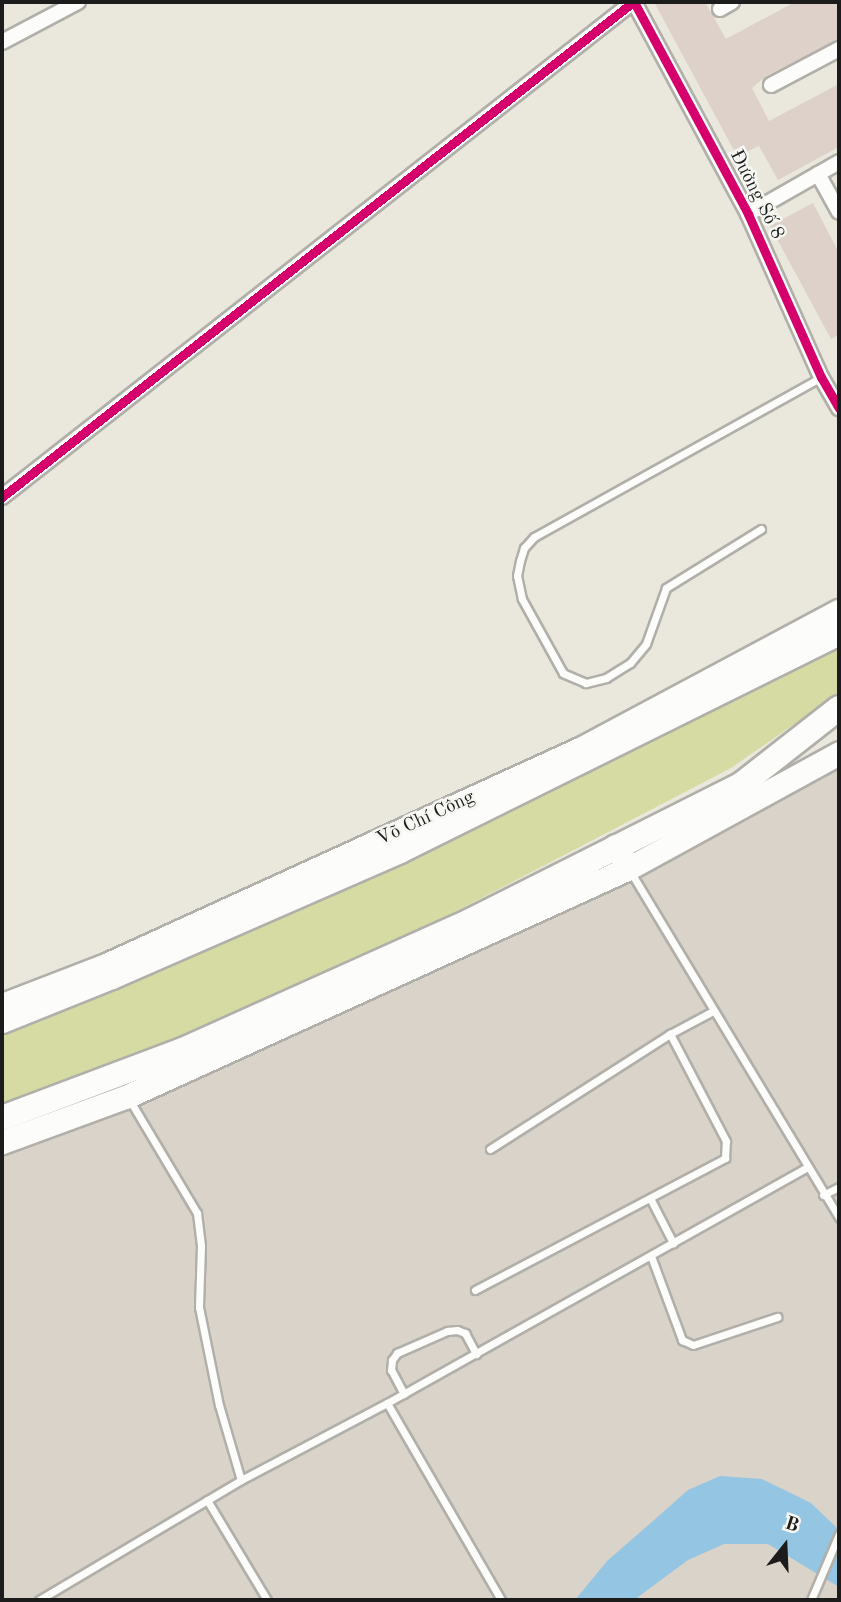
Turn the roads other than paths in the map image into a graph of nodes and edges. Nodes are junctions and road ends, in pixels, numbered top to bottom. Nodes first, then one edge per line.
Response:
1 (78, 2) edge
2 (634, 2) edge
3 (2, 42) edge
4 (839, 49) edge
5 (771, 85) dead end
6 (839, 163) edge
7 (818, 174) junction
8 (839, 212) edge
9 (748, 214) junction
10 (821, 377) junction
11 (839, 408) edge
12 (2, 497) edge
13 (761, 529) dead end
14 (839, 611) edge
15 (839, 633) edge
16 (839, 708) edge
17 (839, 740) edge
18 (839, 753) edge
19 (742, 784) junction
20 (622, 858) junction
21 (2, 1005) edge
22 (712, 1011) junction
23 (2, 1021) edge
24 (670, 1034) junction
25 (128, 1096) junction
26 (2, 1118) edge
27 (2, 1142) edge
28 (490, 1149) dead end
29 (807, 1167) junction
30 (839, 1187) edge
31 (823, 1195) junction
32 (650, 1198) junction
33 (839, 1218) edge
34 (673, 1243) junction
35 (651, 1256) junction
36 (475, 1290) dead end
37 (777, 1317) dead end
38 (476, 1354) junction
39 (404, 1394) junction
40 (387, 1404) junction
41 (241, 1480) junction
42 (207, 1500) junction
43 (839, 1534) edge
44 (811, 1599) edge
45 (41, 1600) edge
46 (267, 1600) edge
47 (501, 1600) edge

1 - 3 street
2 - 9 street, Đường Số 8
2 - 12 street
4 - 5 street
6 - 7 street
7 - 8 street
7 - 9 street
9 - 10 street, Đường Số 8
10 - 11 street, Đường Số 8
10 - 13 lane
14 - 21 main road, Võ Chí Công
15 - 23 highway, Võ Chí Công
16 - 19 highway
17 - 19 main road
18 - 20 main road
19 - 20 highway
20 - 22 lane
20 - 25 main road
20 - 26 highway
22 - 24 lane
22 - 29 lane
24 - 28 lane
24 - 32 lane
25 - 27 main road
25 - 41 lane
29 - 31 lane
29 - 34 lane
30 - 31 lane
31 - 33 lane
32 - 34 lane
32 - 36 lane
34 - 35 lane
35 - 37 lane
35 - 38 lane
38 - 39 lane
38 - 39 lane
39 - 40 lane
40 - 41 lane
40 - 47 lane
41 - 42 lane
42 - 45 lane
42 - 46 lane
43 - 44 lane

